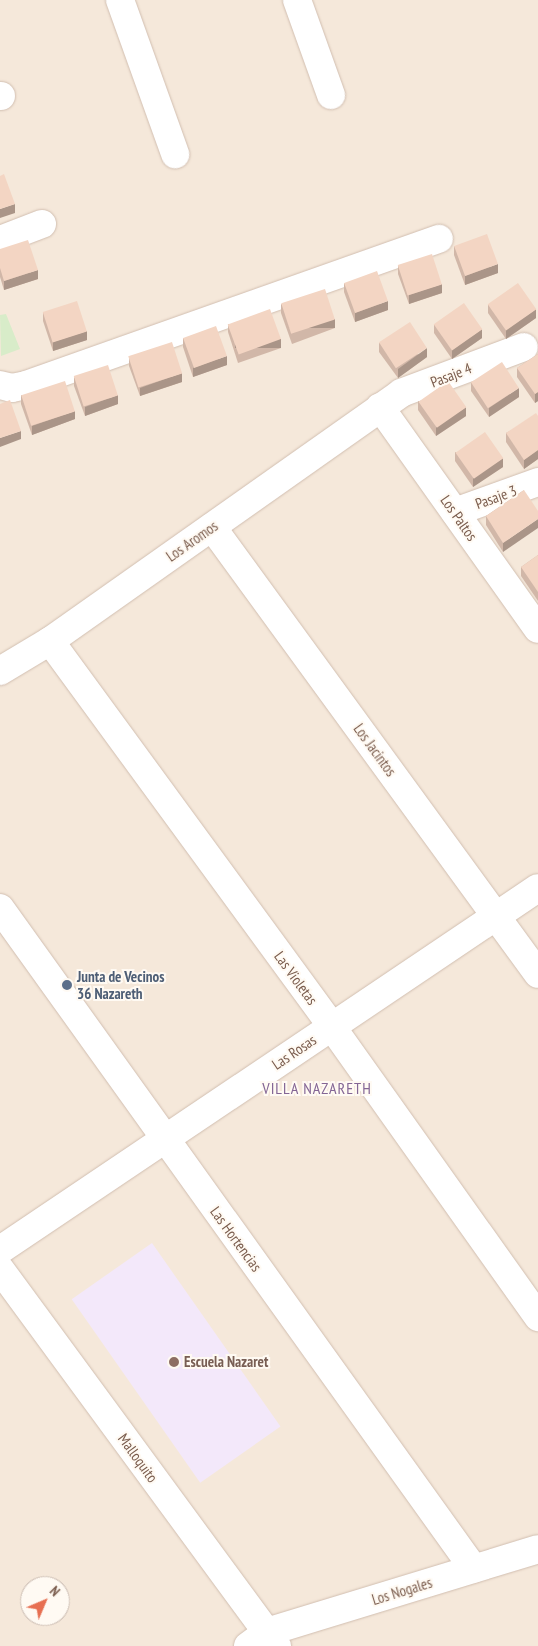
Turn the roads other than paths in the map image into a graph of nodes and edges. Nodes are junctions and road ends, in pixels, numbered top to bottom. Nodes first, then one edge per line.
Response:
1 (120, 0) edge
2 (297, 0) edge
3 (331, 95) dead end
4 (175, 154) dead end
5 (42, 224) dead end
6 (439, 239) dead end
7 (0, 240) edge
8 (524, 347) dead end
9 (0, 385) edge
10 (380, 407) junction
11 (538, 482) edge
12 (455, 512) junction
13 (212, 527) junction
14 (536, 622) edge
15 (50, 642) junction
16 (0, 671) edge
17 (538, 888) edge
18 (0, 908) edge
19 (497, 916) junction
20 (538, 974) edge
21 (332, 1026) junction
22 (164, 1140) junction
23 (0, 1250) edge
24 (0, 1269) edge
25 (538, 1317) edge
26 (538, 1549) edge
27 (474, 1569) junction
28 (264, 1641) edge

1 - 4 street
2 - 3 street
5 - 7 street
6 - 9 street
8 - 10 street, Pasaje 4
10 - 12 street, Los Paltos
10 - 13 street, Los Aromos
11 - 12 street, Pasaje 3
12 - 14 street, Los Paltos
13 - 15 street, Los Aromos
13 - 19 street, Los Jacintos
15 - 16 street, Los Aromos
15 - 21 street, Las Violetas
17 - 19 street, Las Rosas
18 - 22 street, Las Hortencias
19 - 20 street, Los Jacintos
19 - 21 street, Las Rosas
21 - 22 street, Las Rosas
21 - 25 street, Las Violetas
22 - 23 street, Las Rosas
22 - 27 street, Las Hortencias
24 - 28 street, Malloquito
26 - 27 street, Los Nogales
27 - 28 street, Los Nogales

